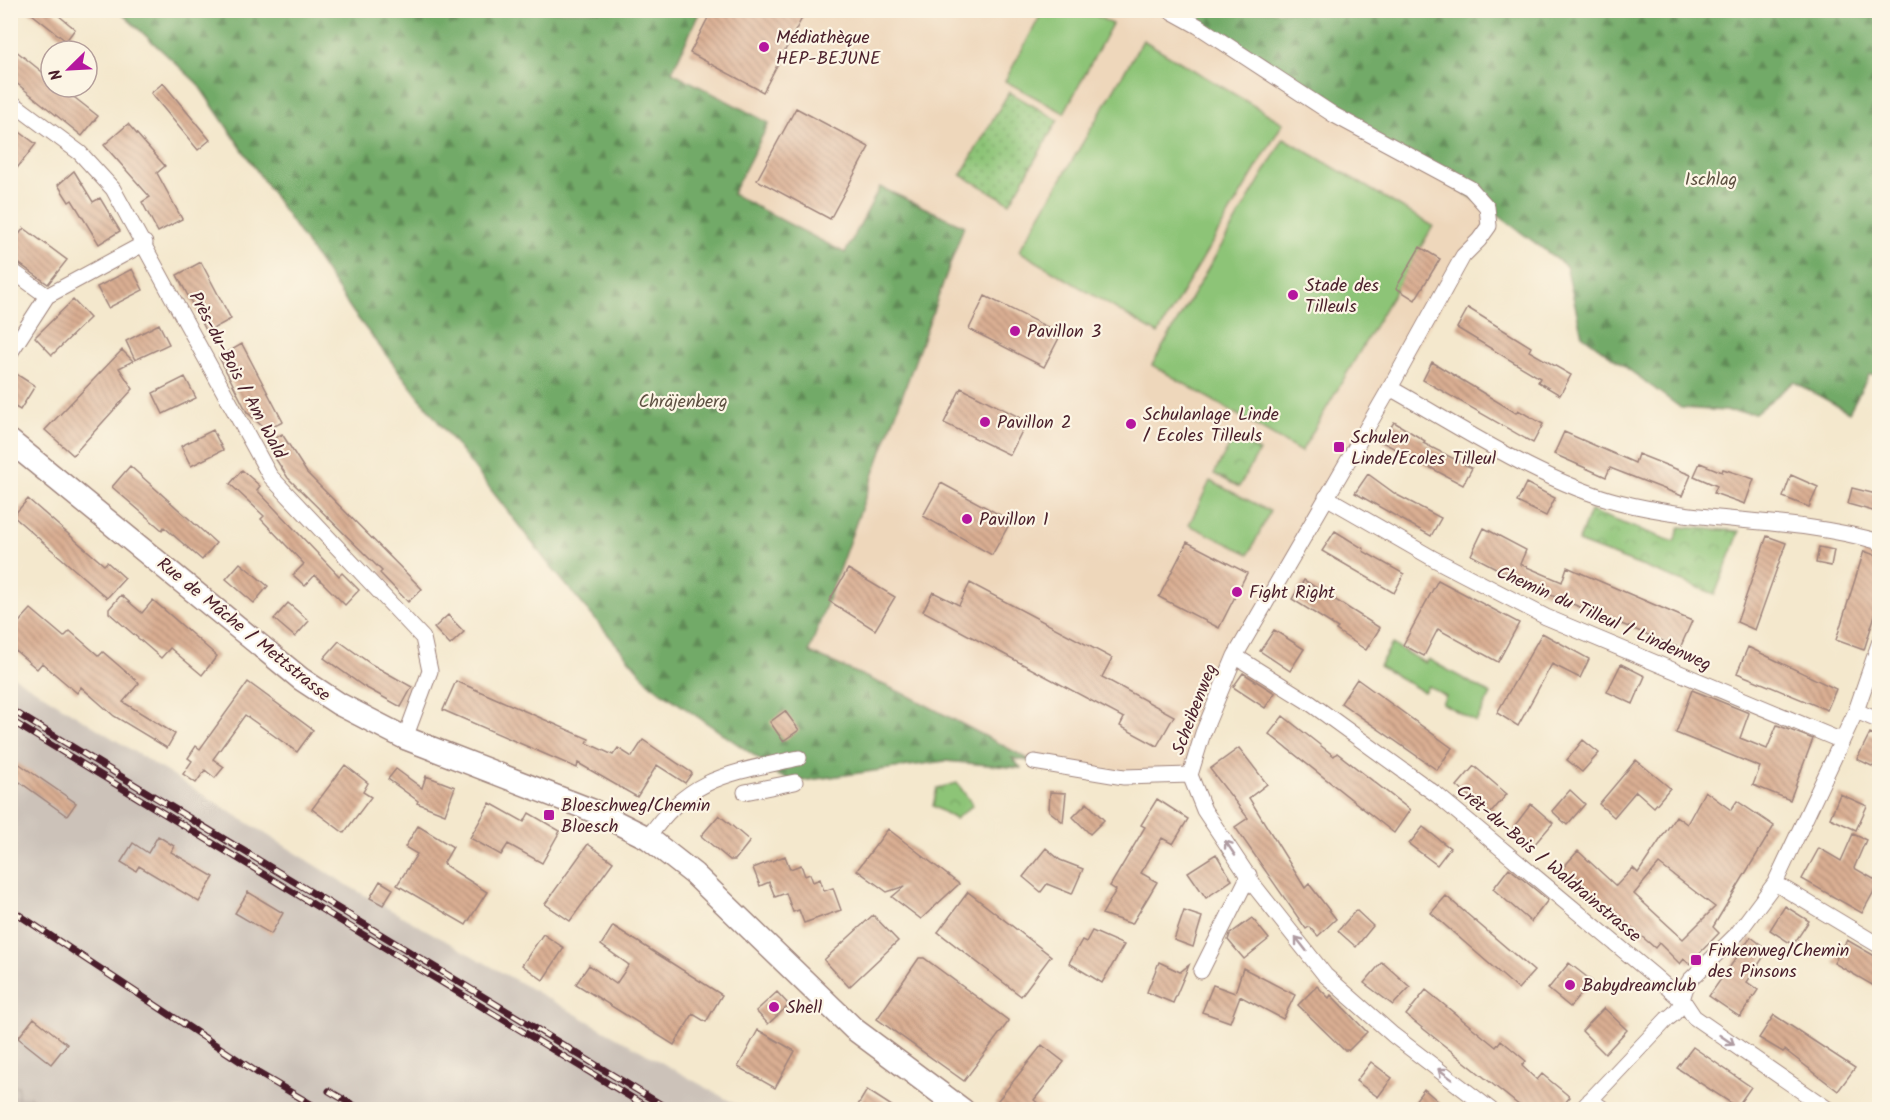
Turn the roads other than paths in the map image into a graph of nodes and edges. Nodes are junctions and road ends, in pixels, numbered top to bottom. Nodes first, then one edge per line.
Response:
1 (1169, 10) edge
2 (10, 100) edge
3 (145, 243) junction
4 (10, 269) edge
5 (47, 296) junction
6 (10, 353) edge
7 (1390, 388) junction
8 (10, 441) edge
9 (1326, 497) junction
10 (1880, 542) edge
11 (1880, 641) edge
12 (1235, 656) junction
13 (1856, 711) junction
14 (1880, 721) edge
15 (405, 738) junction
16 (1842, 741) junction
17 (799, 758) dead end
18 (1034, 762) dead end
19 (1190, 776) junction
20 (795, 782) dead end
21 (745, 792) dead end
22 (648, 838) junction
23 (1249, 875) junction
24 (1775, 882) junction
25 (1880, 946) edge
26 (1201, 971) dead end
27 (1684, 1002) junction
28 (1585, 1105) edge
29 (963, 1110) edge
30 (1491, 1110) edge
31 (1605, 1110) edge
32 (1829, 1110) edge

1 - 7 street, Scheibenweg
2 - 3 street, Près-du-Bois / Am Wald
3 - 5 street
3 - 15 street, Près-du-Bois / Am Wald
4 - 5 street
5 - 6 street
7 - 9 street, Scheibenweg
7 - 10 street
8 - 15 main road, Rue de Mâche / Mettstrasse
9 - 12 street, Scheibenweg
9 - 16 street, Chemin du Tilleul / Lindenweg
11 - 13 street
12 - 19 street, Scheibenweg
12 - 27 street, Crêt-du-Bois / Waldrainstrasse
13 - 14 street
13 - 16 street
15 - 22 main road, Rue de Mâche / Mettstrasse
16 - 24 street
17 - 22 street
18 - 19 street
23 -> 19 street
20 - 21 street
22 - 29 main road, Rue de Mâche / Mettstrasse
23 - 26 street
30 -> 23 street
24 - 25 street
24 - 27 street
27 - 28 street
27 -> 32 street, Crêt-du-Bois / Waldrainstrasse
28 - 31 street

